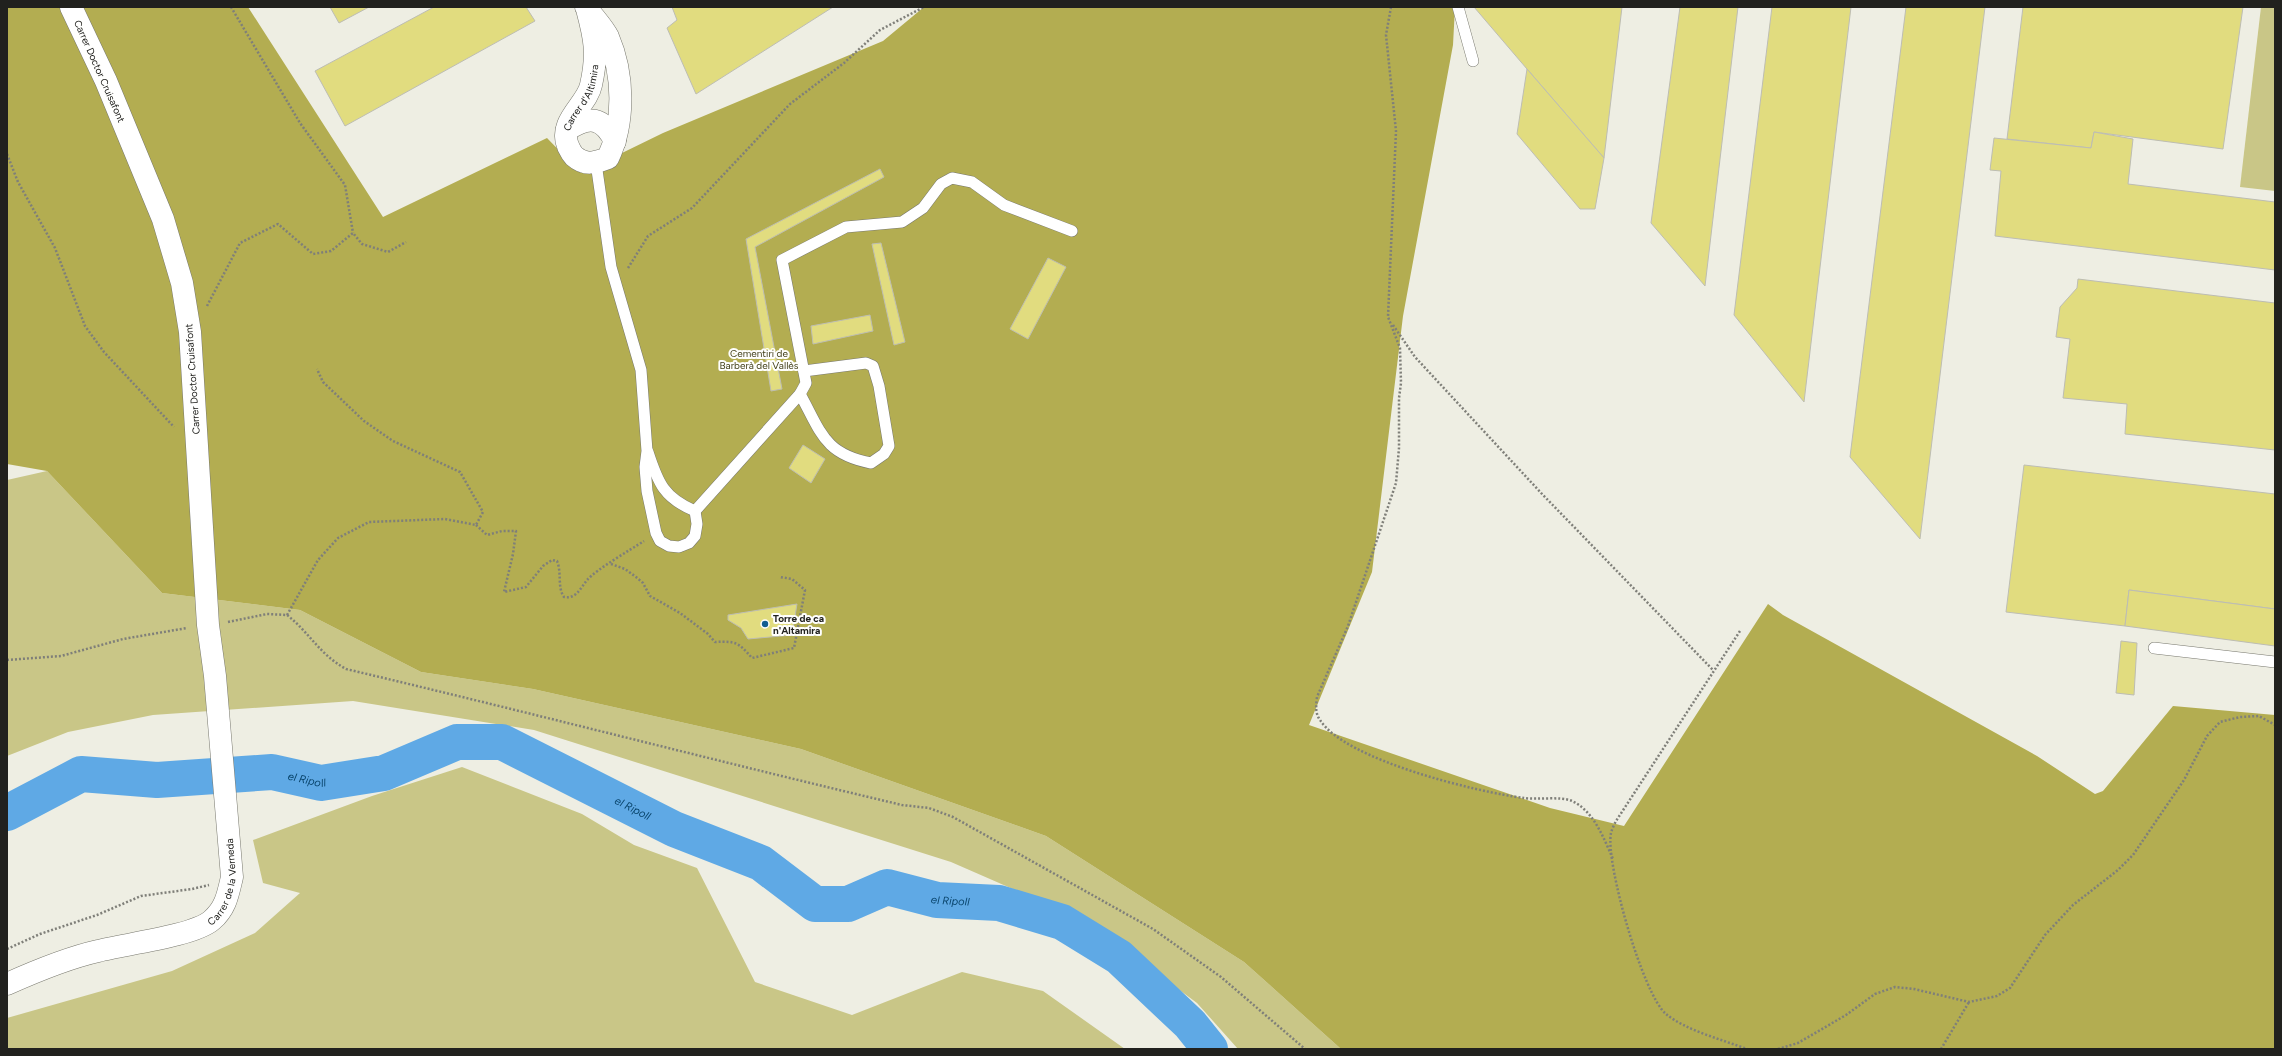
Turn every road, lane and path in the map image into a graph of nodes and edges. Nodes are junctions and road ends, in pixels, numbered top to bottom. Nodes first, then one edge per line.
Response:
1 (71, 7) edge
2 (231, 7) edge
3 (924, 7) edge
4 (1392, 7) edge
5 (1458, 7) edge
6 (587, 8) edge
7 (1473, 61) dead end
8 (567, 130) junction
9 (614, 142) junction
10 (7, 154) edge
11 (596, 163) junction
12 (1072, 231) dead end
13 (353, 233) junction
14 (406, 242) dead end
15 (617, 288) junction
16 (1388, 318) junction
17 (190, 338) junction
18 (317, 369) dead end
19 (804, 372) junction
20 (800, 394) junction
21 (176, 429) dead end
22 (647, 451) junction
23 (695, 511) junction
24 (476, 525) junction
25 (656, 533) junction
26 (611, 563) junction
27 (780, 578) dead end
28 (266, 614) dead end
29 (287, 615) junction
30 (171, 631) dead end
31 (1740, 631) dead end
32 (2154, 648) dead end
33 (7, 660) edge
34 (2275, 662) edge
35 (1714, 670) junction
36 (215, 676) joint
37 (2275, 726) edge
38 (1613, 859) junction
39 (232, 877) junction
40 (7, 949) edge
41 (7, 984) edge
42 (1969, 1002) junction
43 (1305, 1049) edge
44 (1747, 1049) edge
45 (1778, 1049) edge
46 (1941, 1049) edge

1 - 17 street, Carrer Doctor Cruisafont
2 - 13 path
3 - 15 path
4 - 16 path
5 - 7 lane
6 - 8 street, Carrer d'Altimira
6 - 9 street, Carrer d'Altimira
8 - 9 street
8 - 11 street, Carrer d'Altimira
9 - 11 street, Carrer d'Altimira
10 - 21 path
11 - 15 lane
12 - 19 lane
13 - 14 path
13 - 17 path
15 - 22 lane
16 - 35 path
16 - 38 path
17 - 36 street, Carrer Doctor Cruisafont
18 - 24 path
19 - 20 lane
19 - 20 lane
20 - 23 lane
22 - 23 lane
22 - 25 lane
23 - 25 lane
24 - 26 path
24 - 29 path
25 - 26 path
26 - 27 path
28 - 29 path
29 - 43 path
30 - 33 path
31 - 35 path
32 - 34 lane
35 - 38 path
36 - 39 street, Carrer de la Verneda
37 - 42 path
38 - 44 path
39 - 40 path
39 - 41 street, Carrer de la Verneda
42 - 45 path
42 - 46 path

